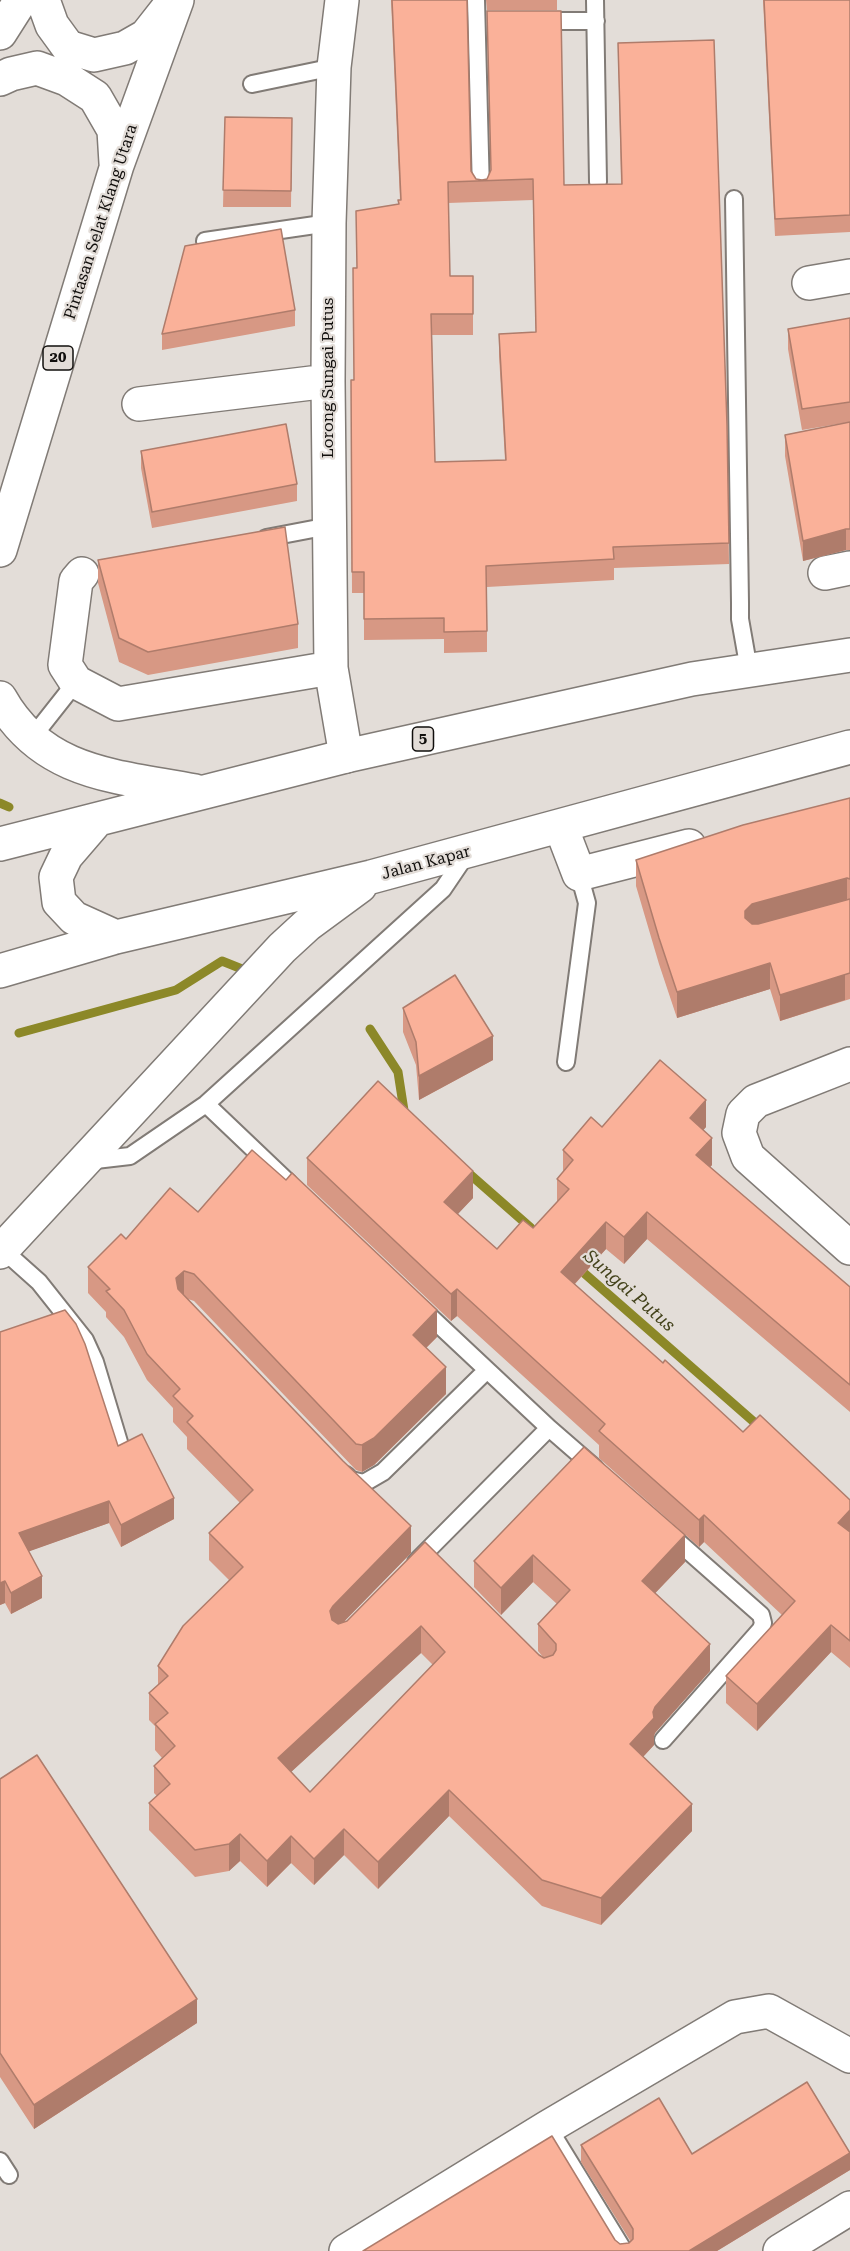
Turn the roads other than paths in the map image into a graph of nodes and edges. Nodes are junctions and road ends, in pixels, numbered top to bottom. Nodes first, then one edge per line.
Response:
1 (21, 0) edge
2 (43, 0) edge
3 (176, 0) edge
4 (342, 0) edge
5 (476, 0) edge
6 (595, 0) edge
7 (525, 21) edge
8 (596, 21) junction
9 (0, 33) edge
10 (334, 67) junction
11 (0, 79) edge
12 (252, 84) dead end
13 (117, 165) junction
14 (598, 182) edge
15 (481, 191) edge
16 (734, 199) dead end
17 (329, 223) junction
18 (205, 241) edge
19 (850, 276) edge
20 (809, 284) dead end
21 (327, 381) junction
22 (139, 404) dead end
23 (330, 526) junction
24 (251, 541) edge
25 (0, 550) edge
26 (87, 572) dead end
27 (850, 655) edge
28 (331, 669) junction
29 (749, 670) junction
30 (76, 682) junction
31 (0, 698) edge
32 (31, 739) junction
33 (850, 747) edge
34 (346, 756) junction
35 (203, 793) junction
36 (97, 820) junction
37 (561, 827) junction
38 (715, 839) edge
39 (0, 844) edge
40 (468, 852) junction
41 (579, 874) junction
42 (371, 877) junction
43 (116, 937) junction
44 (0, 971) edge
45 (566, 1062) dead end
46 (850, 1064) edge
47 (206, 1104) junction
48 (84, 1161) junction
49 (300, 1193) edge
50 (850, 1248) edge
51 (1, 1250) edge
52 (411, 1298) edge
53 (488, 1370) junction
54 (549, 1428) junction
55 (119, 1442) edge
56 (334, 1462) edge
57 (611, 1483) edge
58 (655, 1522) edge
59 (401, 1578) edge
60 (663, 1740) dead end
61 (850, 2056) edge
62 (548, 2127) junction
63 (850, 2208) edge
64 (346, 2251) edge
65 (624, 2251) edge
66 (780, 2251) edge

1 - 9 main road
2 - 3 main road
3 - 13 main road, Pintasan Selat Klang Utara / 20
4 - 10 main road, Lorong Sungai Putus
5 - 15 lane
6 - 8 lane
7 - 8 lane
8 - 14 lane
10 - 12 lane
10 - 17 main road, Lorong Sungai Putus
11 - 13 main road
13 - 25 main road, Pintasan Selat Klang Utara / 20
16 - 29 lane
17 - 18 lane
17 - 21 main road, Lorong Sungai Putus
19 - 20 main road
21 - 22 main road
21 - 23 main road, Lorong Sungai Putus
23 - 24 lane
23 - 28 main road, Lorong Sungai Putus
26 - 30 main road
27 - 29 main road, 5
28 - 30 main road
28 - 34 main road, Lorong Sungai Putus
29 - 34 main road, 5
30 - 32 lane
31 - 32 main road
32 - 35 main road
33 - 37 main road, Jalan Kapar
34 - 35 main road, 5
35 - 36 main road, 5
36 - 39 main road, 5
36 - 43 main road
37 - 40 main road, Jalan Kapar
37 - 41 main road
38 - 41 main road
40 - 42 main road, Jalan Kapar
40 - 47 lane
41 - 45 lane
42 - 43 main road, Jalan Kapar
42 - 48 main road
43 - 44 main road, Jalan Kapar
46 - 50 main road
47 - 48 lane
47 - 49 lane
48 - 51 main road
51 - 55 lane
52 - 53 lane
53 - 54 lane
53 - 56 lane
54 - 57 lane
54 - 59 lane
58 - 60 lane
61 - 62 main road
62 - 64 main road
62 - 65 lane
63 - 66 main road

